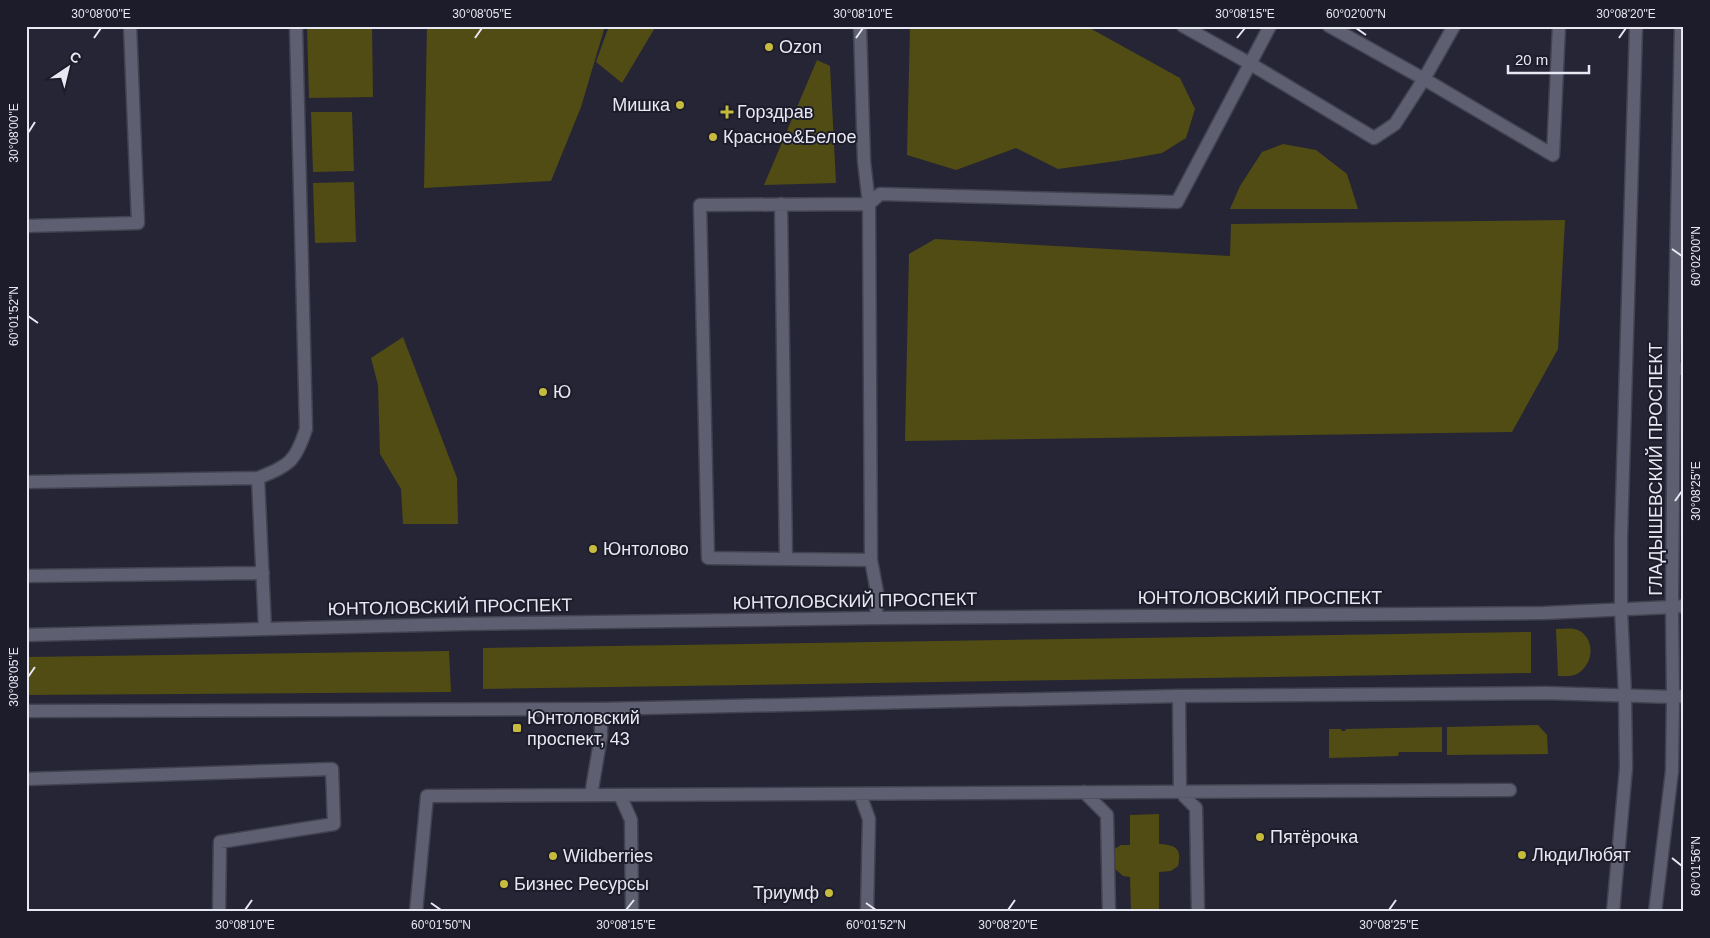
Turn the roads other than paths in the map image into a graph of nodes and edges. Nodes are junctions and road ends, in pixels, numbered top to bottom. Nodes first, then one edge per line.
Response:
1 (130, 26) edge
2 (296, 26) edge
3 (860, 26) edge
4 (1183, 26) edge
5 (1270, 26) edge
6 (1329, 26) edge
7 (1454, 26) edge
8 (1559, 26) edge
9 (1636, 26) edge
10 (1681, 26) edge
11 (1249, 63) junction
12 (1424, 79) junction
13 (781, 204) junction
14 (869, 204) junction
15 (26, 226) edge
16 (1679, 369) edge
17 (258, 478) junction
18 (26, 482) edge
19 (786, 559) junction
20 (871, 560) junction
21 (263, 573) junction
22 (26, 576) edge
23 (1678, 607) edge
24 (1621, 609) junction
25 (876, 618) junction
26 (265, 629) junction
27 (26, 635) edge
28 (1626, 695) junction
29 (1179, 696) junction
30 (1678, 697) edge
31 (601, 709) junction
32 (26, 711) edge
33 (26, 779) edge
34 (1510, 790) dead end
35 (1084, 792) junction
36 (1180, 792) junction
37 (860, 794) junction
38 (620, 795) junction
39 (591, 796) junction
40 (219, 912) edge
41 (416, 912) edge
42 (632, 912) edge
43 (867, 912) edge
44 (1109, 912) edge
45 (1198, 912) edge
46 (1613, 912) edge
47 (1655, 912) edge

1 - 15 street
2 - 17 street
3 - 14 street
4 - 11 street
5 - 11 street
6 - 12 street
7 - 12 street
8 - 12 street
9 - 24 street, ГЛАДЫШЕВСКИЙ ПРОСПЕКТ
10 - 16 street, ГЛАДЫШЕВСКИЙ ПРОСПЕКТ
11 - 12 street
11 - 14 street
13 - 14 street
13 - 19 street
13 - 19 street
14 - 20 street
16 - 23 street, ГЛАДЫШЕВСКИЙ ПРОСПЕКТ
17 - 18 street
17 - 21 street
19 - 20 street
20 - 25 street
21 - 22 street
21 - 26 street
23 - 24 street, ЮНТОЛОВСКИЙ ПРОСПЕКТ
23 - 30 street, ГЛАДЫШЕВСКИЙ ПРОСПЕКТ
24 - 25 street, ЮНТОЛОВСКИЙ ПРОСПЕКТ
24 - 28 street, ГЛАДЫШЕВСКИЙ ПРОСПЕКТ
25 - 26 street, ЮНТОЛОВСКИЙ ПРОСПЕКТ
26 - 27 street, ЮНТОЛОВСКИЙ ПРОСПЕКТ
28 - 29 street
28 - 30 street
28 - 46 street, ГЛАДЫШЕВСКИЙ ПРОСПЕКТ
29 - 31 street
29 - 36 street
30 - 47 street, ГЛАДЫШЕВСКИЙ ПРОСПЕКТ
31 - 32 street
31 - 39 street
33 - 40 street
34 - 36 street
35 - 36 street
35 - 37 street
35 - 44 street
36 - 45 street
37 - 38 street
37 - 43 street
38 - 39 street
38 - 42 street
39 - 41 street

